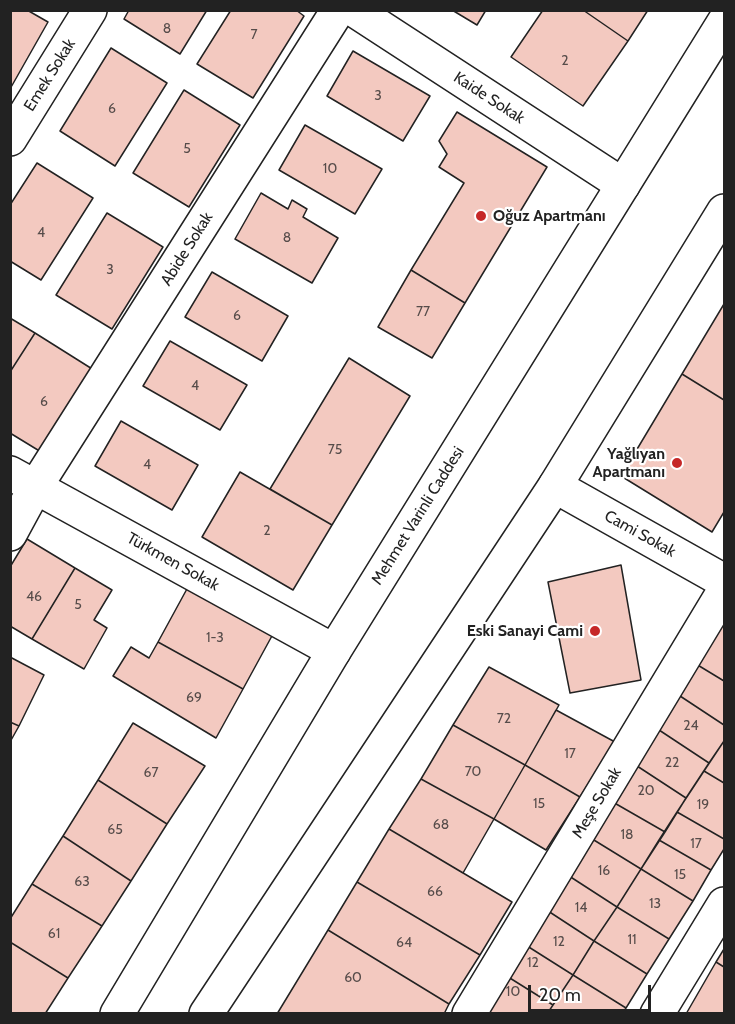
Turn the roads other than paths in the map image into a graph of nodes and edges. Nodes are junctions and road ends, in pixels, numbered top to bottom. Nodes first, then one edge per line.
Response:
1 (90, 10) edge
2 (338, 10) edge
3 (354, 10) edge
4 (724, 22) edge
5 (10, 139) edge
6 (623, 185) junction
7 (724, 211) edge
8 (23, 480) edge
9 (555, 486) junction
10 (10, 534) edge
11 (724, 581) edge
12 (724, 591) edge
13 (334, 651) junction
14 (724, 904) edge
15 (117, 1014) edge
16 (206, 1014) edge
17 (469, 1014) edge
18 (657, 1014) edge

1 - 5 street, Emek Sokak
2 - 8 street, Abide Sokak
3 - 6 street, Kaide Sokak
4 - 6 street, Mehmet Varinli Caddesi
6 - 13 street, Mehmet Varinli Caddesi
7 - 9 street
8 - 10 street, Abide Sokak
8 - 13 street, Türkmen Sokak
9 - 11 street, Cami Sokak
9 - 16 street
12 - 17 street, Meşe Sokak
13 - 15 street, Mehmet Varinli Caddesi
14 - 18 street

